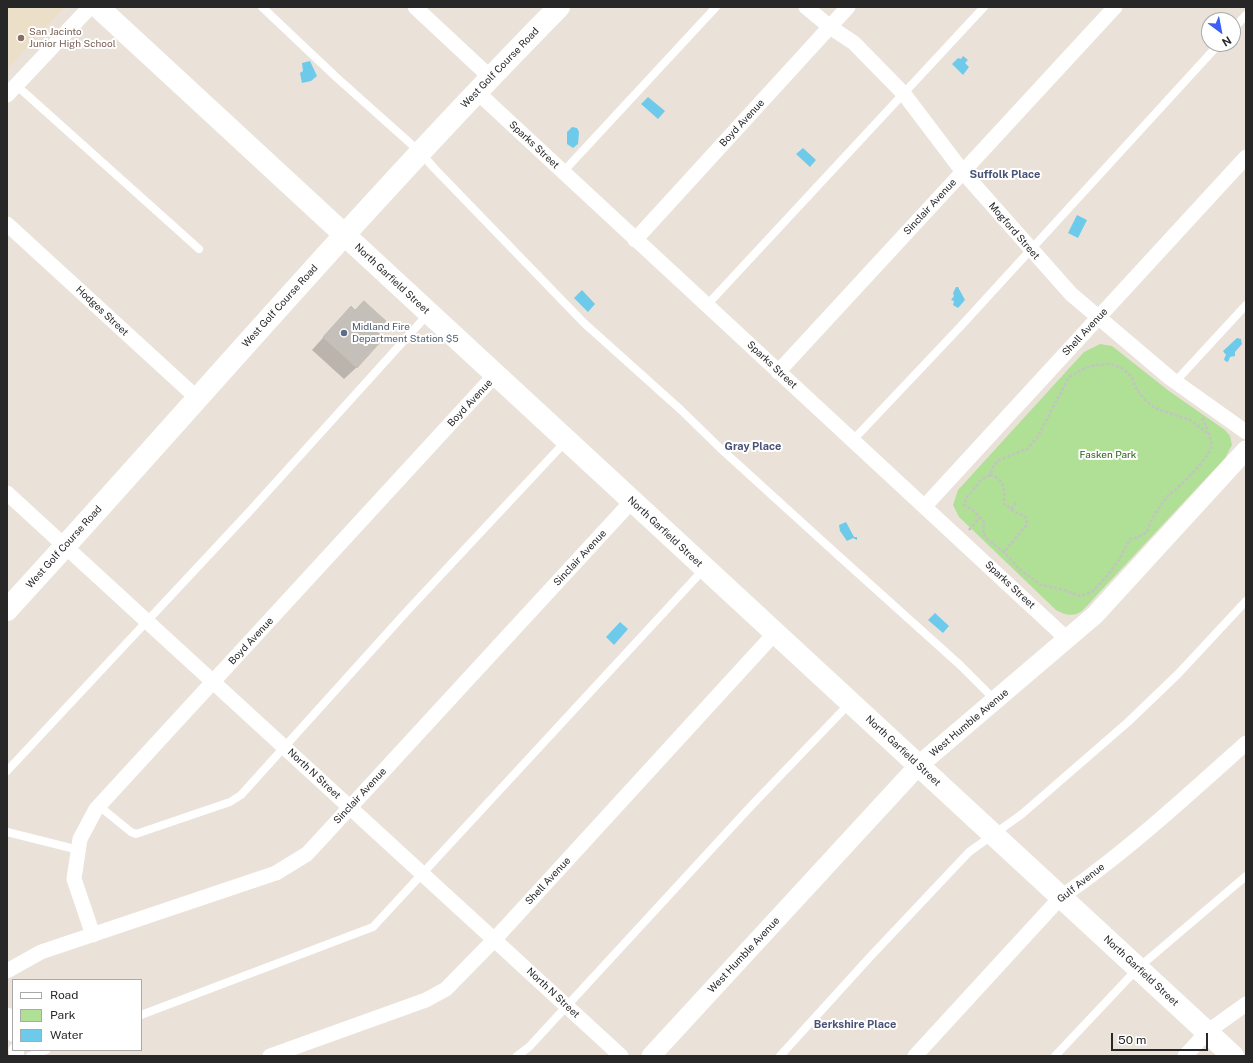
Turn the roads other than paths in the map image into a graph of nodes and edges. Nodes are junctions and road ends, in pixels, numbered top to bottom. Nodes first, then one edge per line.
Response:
1 (90, 7) edge
2 (98, 7) edge
3 (262, 7) edge
4 (415, 7) edge
5 (559, 7) edge
6 (716, 7) edge
7 (806, 7) edge
8 (848, 7) edge
9 (984, 7) edge
10 (1115, 7) edge
11 (830, 27) junction
12 (1212, 52) edge
13 (483, 84) junction
14 (12, 90) edge
15 (904, 94) junction
16 (420, 152) junction
17 (1246, 157) edge
18 (563, 172) junction
19 (963, 172) junction
20 (7, 224) edge
21 (344, 235) junction
22 (635, 240) junction
23 (199, 249) dead end
24 (1030, 249) junction
25 (707, 305) junction
26 (1246, 305) edge
27 (429, 313) junction
28 (1098, 318) junction
29 (778, 372) junction
30 (495, 375) junction
31 (1175, 382) junction
32 (197, 398) junction
33 (1246, 432) edge
34 (854, 439) junction
35 (566, 440) junction
36 (1246, 450) edge
37 (7, 493) edge
38 (632, 501) junction
39 (925, 506) junction
40 (66, 546) junction
41 (705, 568) junction
42 (1246, 601) edge
43 (7, 610) edge
44 (147, 620) junction
45 (775, 633) junction
46 (1067, 639) junction
47 (214, 681) junction
48 (995, 700) junction
49 (851, 703) junction
50 (1246, 743) edge
51 (284, 746) junction
52 (919, 765) junction
53 (7, 771) edge
54 (99, 806) junction
55 (350, 807) junction
56 (7, 832) edge
57 (994, 835) junction
58 (79, 850) junction
59 (422, 873) junction
60 (1246, 876) edge
61 (1061, 897) junction
62 (93, 935) junction
63 (494, 940) junction
64 (1138, 968) junction
65 (7, 971) edge
66 (1246, 1004) edge
67 (566, 1006) junction
68 (7, 1015) edge
69 (142, 1015) edge
70 (12, 1031) edge
71 (1207, 1032) junction
72 (43, 1051) edge
73 (30, 1056) edge
74 (270, 1056) edge
75 (517, 1056) edge
76 (621, 1056) edge
77 (651, 1056) edge
78 (780, 1056) edge
79 (915, 1056) edge
80 (1055, 1056) edge
81 (1185, 1056) edge
82 (1233, 1056) edge

1 - 14 street
2 - 21 main road, North Garfield Street
3 - 16 lane
4 - 13 street, Sparks Street
5 - 13 main road, West Golf Course Road
6 - 18 lane
7 - 11 street, Mogford Street
8 - 11 street, Boyd Avenue
9 - 15 lane
10 - 19 street, Sinclair Avenue
11 - 15 street, Mogford Street
11 - 22 street, Boyd Avenue
12 - 24 lane
13 - 16 main road, West Golf Course Road
13 - 18 street, Sparks Street
14 - 23 lane
15 - 19 street, Mogford Street
15 - 25 lane
16 - 21 main road, West Golf Course Road
16 - 48 lane
17 - 28 street, Shell Avenue
18 - 22 street, Sparks Street
19 - 24 street, Mogford Street
19 - 29 street, Sinclair Avenue
20 - 32 street, Hodges Street
21 - 27 main road, North Garfield Street
21 - 32 main road, West Golf Course Road
22 - 25 street, Sparks Street
24 - 28 street, Mogford Street
24 - 34 lane
25 - 29 street, Sparks Street
26 - 31 lane
27 - 30 main road, North Garfield Street
27 - 44 lane
28 - 31 street, Mogford Street
28 - 39 street, Shell Avenue
29 - 34 street, Sparks Street
30 - 35 main road, North Garfield Street
30 - 47 street, Boyd Avenue
31 - 33 street, Mogford Street
32 - 40 main road, West Golf Course Road
34 - 39 street, Sparks Street
35 - 38 main road, North Garfield Street
35 - 51 lane
36 - 46 street, West Humble Avenue
37 - 40 street, North N Street
38 - 41 main road, North Garfield Street
38 - 55 street, Sinclair Avenue
39 - 46 street, Sparks Street
40 - 43 main road, West Golf Course Road
40 - 44 street, North N Street
41 - 45 main road, North Garfield Street
41 - 59 lane
42 - 57 lane
44 - 47 street, North N Street
44 - 53 lane
45 - 49 main road, North Garfield Street
45 - 63 street, Shell Avenue
46 - 48 street, West Humble Avenue
47 - 51 street, North N Street
47 - 54 street, Boyd Avenue
48 - 52 street, West Humble Avenue
49 - 52 main road, North Garfield Street
49 - 67 lane
50 - 61 street, Gulf Avenue
51 - 54 lane
51 - 55 street, North N Street
52 - 57 main road, North Garfield Street
52 - 77 street, West Humble Avenue
54 - 58 street, Boyd Avenue
55 - 59 street, North N Street
55 - 62 street, Sinclair Avenue
56 - 58 lane
57 - 61 main road, North Garfield Street
57 - 78 lane
58 - 62 street, Boyd Avenue
59 - 63 street, North N Street
59 - 69 lane
60 - 64 lane
61 - 64 main road, North Garfield Street
61 - 79 street, Gulf Avenue
62 - 65 street, Sinclair Avenue
63 - 67 street, North N Street
63 - 74 street, Shell Avenue
64 - 71 main road, North Garfield Street
64 - 80 lane
66 - 71 street
67 - 75 lane
67 - 76 street, North N Street
68 - 70 street
71 - 81 street
71 - 82 main road, North Garfield Street
72 - 73 lane

